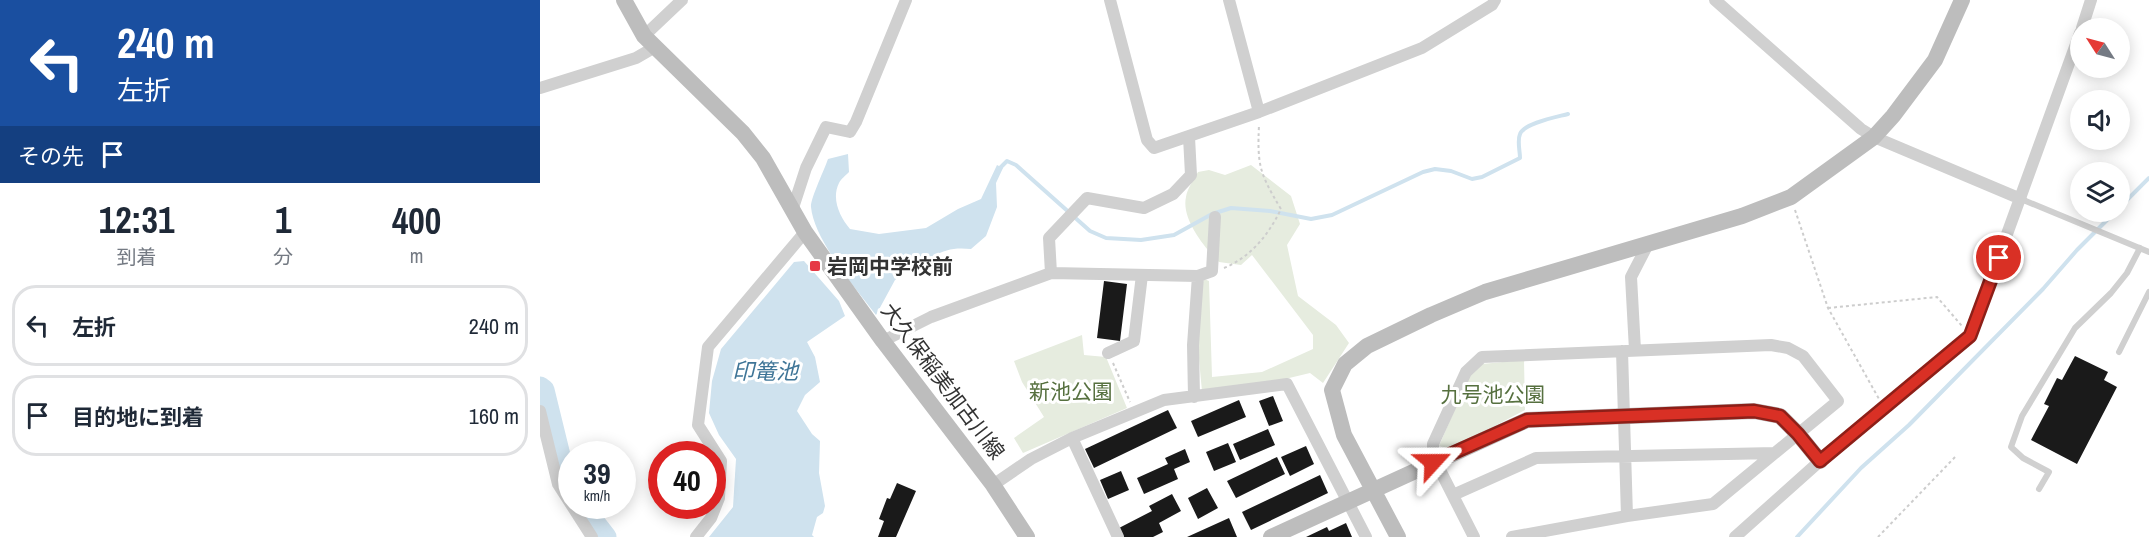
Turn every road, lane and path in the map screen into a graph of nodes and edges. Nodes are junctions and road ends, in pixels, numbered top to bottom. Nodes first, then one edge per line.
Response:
1 (624, 0) edge
2 (682, 0) edge
3 (906, 0) edge
4 (1110, 0) edge
5 (1229, 0) edge
6 (1495, 0) edge
7 (1715, 0) edge
8 (1962, 0) edge
9 (2091, 0) edge
10 (2085, 18) edge
11 (650, 41) junction
12 (2070, 61) edge
13 (540, 88) edge
14 (1260, 112) junction
15 (1874, 137) junction
16 (1189, 138) junction
17 (1791, 197) junction
18 (2021, 200) junction
19 (792, 211) junction
20 (1215, 218) dead end
21 (805, 232) junction
22 (1648, 244) junction
23 (2140, 248) junction
24 (2149, 252) edge
25 (1212, 271) junction
26 (1051, 273) junction
27 (1142, 275) junction
28 (1198, 276) junction
29 (2149, 292) edge
30 (1828, 308) junction
31 (1970, 336) junction
32 (883, 341) junction
33 (1635, 350) junction
34 (1622, 351) junction
35 (2119, 352) dead end
36 (1108, 353) joint
37 (1194, 397) junction
38 (1885, 409) junction
39 (540, 411) edge
40 (1135, 413) junction
41 (1625, 416) junction
42 (1798, 434) junction
43 (1072, 438) junction
44 (1775, 453) junction
45 (1957, 455) dead end
46 (1625, 456) junction
47 (1820, 461) junction
48 (1433, 462) junction
49 (993, 485) junction
50 (2039, 489) dead end
51 (1372, 491) junction
52 (1453, 495) junction
53 (1347, 502) junction
54 (1627, 516) junction
55 (588, 536) edge
56 (696, 537) edge
57 (1027, 537) edge
58 (1118, 537) edge
59 (1271, 537) edge
60 (1366, 537) edge
61 (1398, 537) edge
62 (1474, 537) edge
63 (1512, 537) edge
64 (1735, 537) edge
65 (1878, 537) edge

1 - 11 street, 大久保稲美加古川線
2 - 11 street
3 - 19 street
4 - 16 street
5 - 14 street
6 - 14 street
7 - 15 street
8 - 15 street
9 - 10 street
11 - 13 street
11 - 19 street, 大久保稲美加古川線
12 - 18 street
14 - 16 street
14 - 25 path
15 - 17 street
15 - 18 street
16 - 26 street
17 - 22 street
17 - 30 path
18 - 23 lane
18 - 31 street
19 - 21 street, 大久保稲美加古川線
20 - 25 street
21 - 32 street, 大久保稲美加古川線
21 - 56 street
22 - 33 street
22 - 51 street
23 - 24 lane
23 - 50 lane
25 - 28 street
26 - 27 street
26 - 32 street
27 - 28 street
27 - 36 street
28 - 37 street
29 - 35 lane
30 - 31 path
30 - 38 path
31 - 38 street
32 - 49 street, 大久保稲美加古川線
33 - 34 street
33 - 42 street
34 - 41 street
34 - 48 street
36 - 40 path
37 - 40 street
37 - 53 street
38 - 47 street
39 - 55 street
40 - 43 street
41 - 42 street
41 - 46 street
41 - 48 street
42 - 44 street
42 - 47 street
43 - 49 street
43 - 58 street
44 - 46 street
44 - 54 street
45 - 65 path
46 - 52 street
46 - 54 street
47 - 64 street
48 - 51 street
48 - 52 street
49 - 57 street, 大久保稲美加古川線
51 - 53 street
51 - 61 street
52 - 62 street
53 - 59 street
53 - 60 street
54 - 63 street

